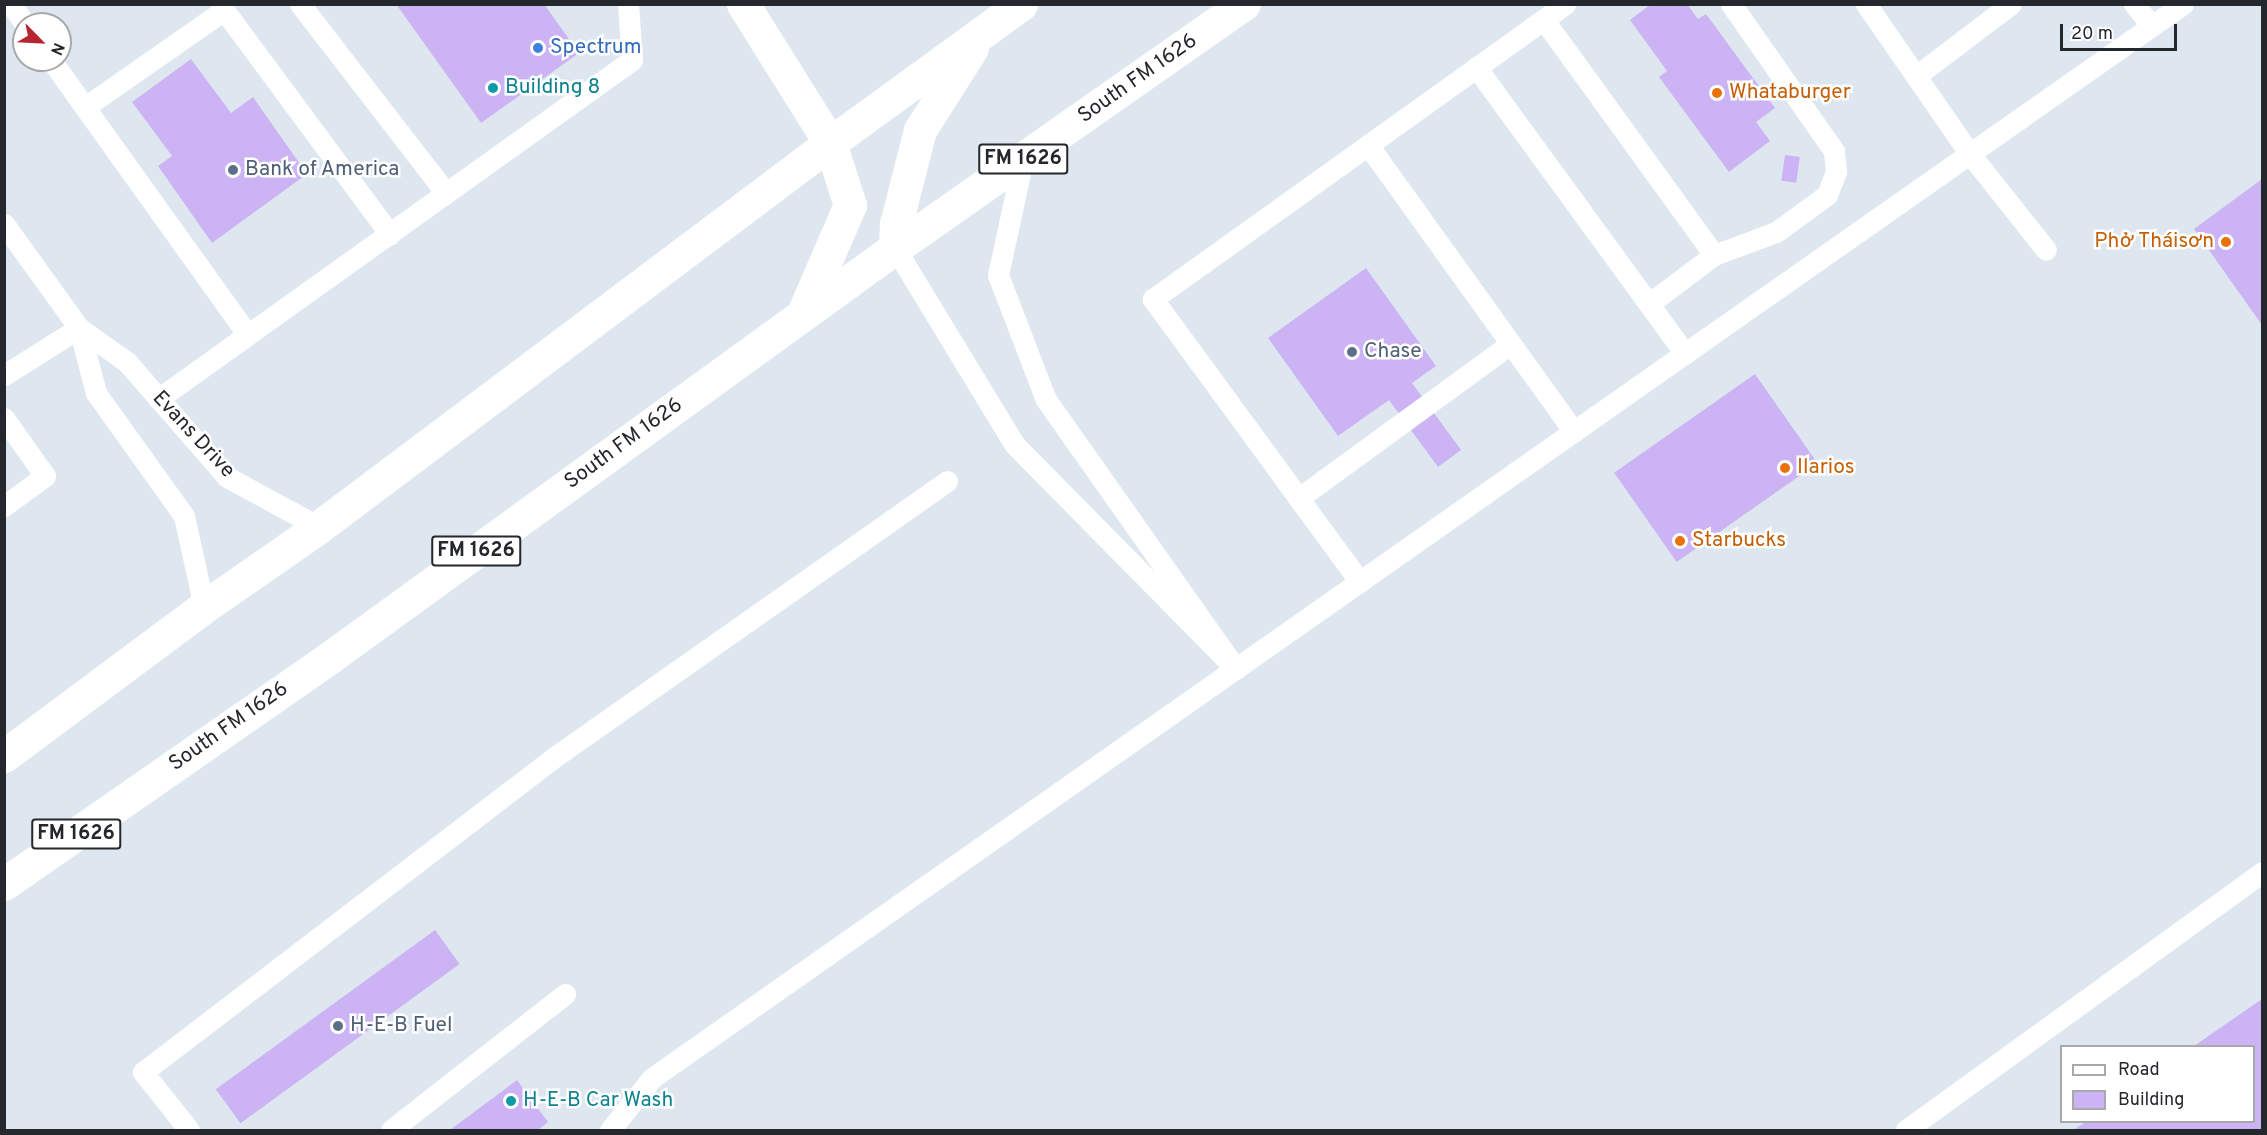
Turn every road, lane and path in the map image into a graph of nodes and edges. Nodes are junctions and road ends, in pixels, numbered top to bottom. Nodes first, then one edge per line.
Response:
1 (300, 4) edge
2 (628, 4) edge
3 (743, 4) edge
4 (1021, 4) edge
5 (1244, 4) edge
6 (1565, 4) edge
7 (1731, 4) edge
8 (1866, 4) edge
9 (2011, 4) edge
10 (2134, 4) edge
11 (2183, 4) edge
12 (1544, 20) junction
13 (2152, 26) junction
14 (981, 33) junction
15 (1476, 67) junction
16 (60, 72) edge
17 (1916, 76) junction
18 (85, 107) junction
19 (830, 143) junction
20 (1368, 145) junction
21 (1970, 153) junction
22 (1023, 159) junction
23 (446, 193) junction
24 (4, 224) edge
25 (390, 234) junction
26 (895, 248) junction
27 (2046, 250) dead end
28 (1714, 255) junction
29 (1650, 303) junction
30 (802, 315) junction
31 (79, 328) junction
32 (248, 335) junction
33 (1510, 344) junction
34 (1685, 354) junction
35 (4, 375) edge
36 (158, 399) junction
37 (4, 418) edge
38 (1574, 432) junction
39 (947, 481) dead end
40 (1299, 498) junction
41 (4, 506) edge
42 (319, 527) junction
43 (1360, 582) junction
44 (204, 607) junction
45 (1236, 669) junction
46 (4, 756) edge
47 (2262, 872) edge
48 (4, 884) edge
49 (565, 994) dead end
50 (189, 1131) edge
51 (392, 1131) edge
52 (610, 1131) edge
53 (1906, 1131) edge

1 - 23 lane
2 - 23 lane
3 - 19 main road
4 - 14 main road
5 - 22 main road, South FM 1626 / FM 1626
6 - 12 lane
7 - 28 lane
8 - 17 lane
9 - 17 lane
10 - 13 lane
11 - 13 lane
12 - 15 lane
12 - 28 lane
13 - 21 lane
14 - 19 main road
14 - 26 main road
15 - 20 lane
15 - 29 lane
16 - 18 lane
17 - 21 lane
18 - 25 lane
18 - 32 lane
19 - 30 main road
19 - 42 main road
20 - 33 lane
20 - 40 lane
21 - 27 lane
21 - 34 lane
22 - 26 main road, South FM 1626 / FM 1626
22 - 45 lane
23 - 25 lane
24 - 31 lane, Evans Drive
25 - 32 lane
26 - 30 main road, South FM 1626 / FM 1626
26 - 45 lane
28 - 29 lane
29 - 34 lane
30 - 48 main road, South FM 1626 / FM 1626
31 - 35 lane
31 - 36 lane, Evans Drive
31 - 44 lane, Evans Drive
32 - 36 lane
33 - 38 lane
33 - 40 lane
34 - 38 lane
36 - 42 lane, Evans Drive
37 - 41 lane
38 - 43 lane
39 - 50 lane
40 - 43 lane
42 - 44 main road
43 - 45 lane
44 - 46 main road
45 - 52 lane
47 - 53 lane
49 - 51 lane

